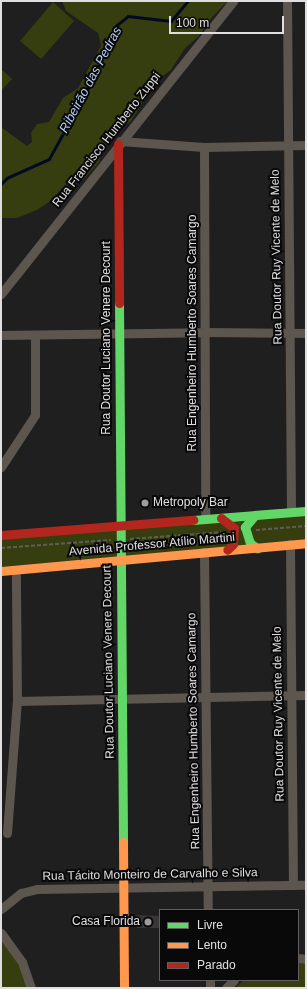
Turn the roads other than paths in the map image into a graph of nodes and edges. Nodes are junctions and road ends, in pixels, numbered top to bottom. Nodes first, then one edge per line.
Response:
1 (233, 1) edge
2 (287, 1) edge
3 (119, 143) junction
4 (288, 145) junction
5 (306, 145) edge
6 (204, 147) junction
7 (1, 294) edge
8 (205, 332) junction
9 (306, 333) edge
10 (120, 334) junction
11 (290, 334) junction
12 (1, 335) edge
13 (35, 336) junction
14 (1, 467) edge
15 (291, 512) junction
16 (306, 512) edge
17 (254, 515) junction
18 (221, 518) junction
19 (205, 519) junction
20 (119, 526) junction
21 (1, 535) edge
22 (306, 543) edge
23 (290, 544) junction
24 (257, 548) junction
25 (227, 550) junction
26 (204, 552) junction
27 (120, 560) junction
28 (1, 571) edge
29 (16, 576) dead end
30 (291, 695) junction
31 (306, 695) edge
32 (204, 699) junction
33 (122, 700) junction
34 (17, 701) junction
35 (7, 833) dead end
36 (293, 885) junction
37 (306, 885) edge
38 (123, 886) junction
39 (208, 886) junction
40 (1, 909) edge
41 (208, 909) edge
42 (1, 933) edge
43 (31, 988) edge
44 (124, 988) edge

1 - 3 street, Rua Francisco Humberto Zuppi
2 - 4 street, Rua Doutor Ruy Vicente de Melo
3 - 6 street
3 - 7 street, Rua Francisco Humberto Zuppi
3 - 10 street, Rua Doutor Luciano Venere Decourt
4 - 5 street
4 - 6 street
4 - 11 street, Rua Doutor Ruy Vicente de Melo
6 - 8 street, Rua Engenheiro Humberto Soares Camargo
8 - 10 street
8 - 11 street
8 - 19 street, Rua Engenheiro Humberto Soares Camargo
9 - 11 street
10 - 13 street
10 - 20 street, Rua Doutor Luciano Venere Decourt
11 - 15 street, Rua Doutor Ruy Vicente de Melo
12 - 13 street
13 - 14 street
15 - 16 street, Avenida Professor Atílio Martini
15 - 17 street, Avenida Professor Atílio Martini
17 - 18 street, Avenida Professor Atílio Martini
17 - 24 street
18 - 19 street, Avenida Professor Atílio Martini
18 - 25 street
19 - 20 street, Avenida Professor Atílio Martini
20 - 21 street, Avenida Professor Atílio Martini
20 - 27 street, Rua Doutor Luciano Venere Decourt
22 - 23 street, Avenida Professor Atílio Martini
23 - 24 street, Avenida Professor Atílio Martini
23 - 30 street, Rua Doutor Ruy Vicente de Melo
24 - 25 street, Avenida Professor Atílio Martini
25 - 26 street, Avenida Professor Atílio Martini
26 - 27 street, Avenida Professor Atílio Martini
26 - 32 street, Rua Engenheiro Humberto Soares Camargo
27 - 28 street, Avenida Professor Atílio Martini
27 - 33 street, Rua Doutor Luciano Venere Decourt
29 - 34 street
30 - 31 street
30 - 32 street
30 - 36 street, Rua Doutor Ruy Vicente de Melo
32 - 33 street
32 - 39 street, Rua Engenheiro Humberto Soares Camargo
33 - 34 street
33 - 38 street, Rua Doutor Luciano Venere Decourt
34 - 35 street
36 - 37 street, Rua Tácito Monteiro de Carvalho e Silva
36 - 39 street, Rua Tácito Monteiro de Carvalho e Silva
38 - 39 street, Rua Tácito Monteiro de Carvalho e Silva
38 - 40 street, Rua Tácito Monteiro de Carvalho e Silva
38 - 44 street, Rua Doutor Luciano Venere Decourt
39 - 41 street, Rua Engenheiro Humberto Soares Camargo
42 - 43 street

